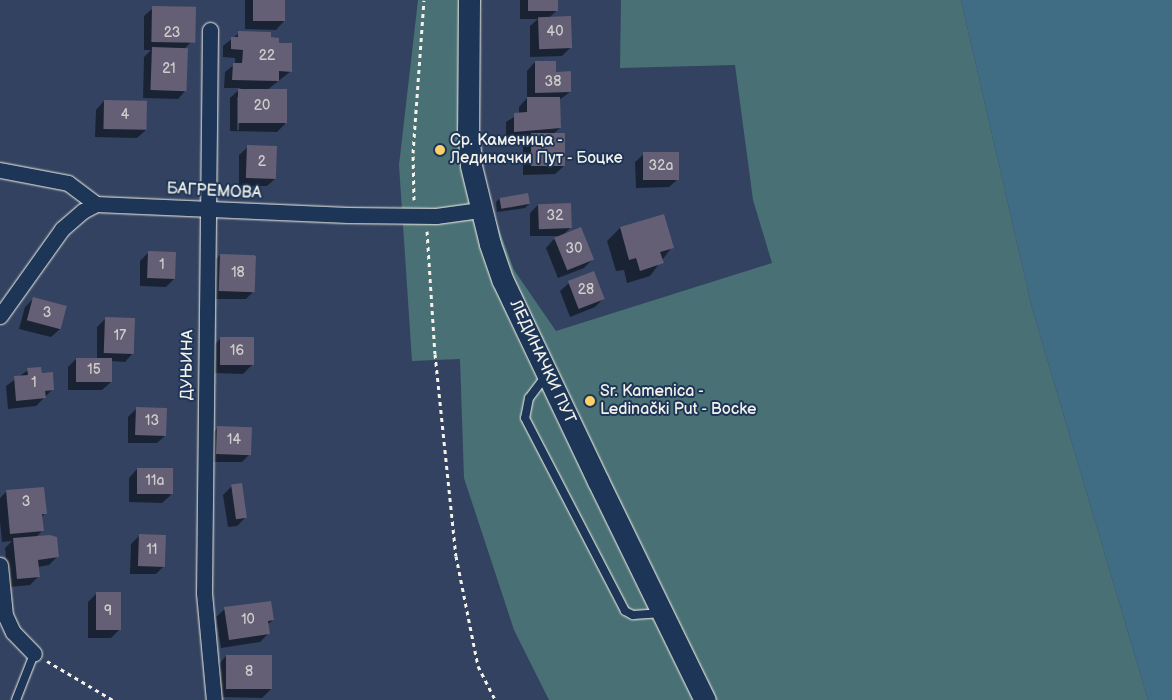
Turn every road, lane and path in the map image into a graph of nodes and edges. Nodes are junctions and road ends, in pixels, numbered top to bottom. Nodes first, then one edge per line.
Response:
1 (424, 0) edge
2 (469, 0) edge
3 (210, 30) dead end
4 (0, 170) edge
5 (96, 204) junction
6 (207, 209) junction
7 (480, 210) junction
8 (421, 216) junction
9 (0, 316) edge
10 (548, 374) junction
11 (0, 565) edge
12 (1, 590) edge
13 (662, 612) junction
14 (34, 654) junction
15 (16, 700) edge
16 (113, 700) edge
17 (214, 700) edge
18 (495, 700) edge
19 (705, 700) edge

1 - 8 path
2 - 7 main road, ЛЕДИНАЧКИ ПУТ
3 - 6 street, ДУЊИНА
4 - 5 street
5 - 6 street, БАГРЕМОВА
5 - 9 street
6 - 8 street, БАГРЕМОВА
6 - 17 street, ДУЊИНА
7 - 8 street, БАГРЕМОВА
7 - 10 main road, ЛЕДИНАЧКИ ПУТ
8 - 18 path
10 - 13 main road, ЛЕДИНАЧКИ ПУТ
10 - 13 lane
11 - 12 street
12 - 14 street
13 - 19 main road, ЛЕДИНАЧКИ ПУТ
14 - 15 lane
14 - 16 path

